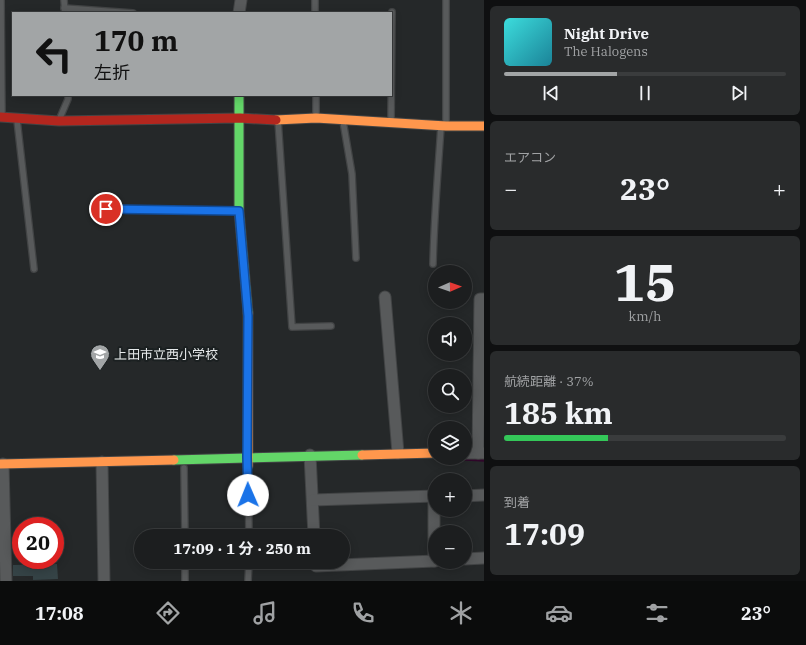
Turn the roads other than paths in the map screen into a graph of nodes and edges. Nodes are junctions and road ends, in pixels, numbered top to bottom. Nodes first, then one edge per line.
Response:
1 (1, 0) edge
2 (64, 0) edge
3 (241, 0) edge
4 (315, 0) edge
5 (446, 0) edge
6 (65, 10) edge
7 (110, 12) edge
8 (239, 12) edge
9 (315, 12) edge
10 (68, 96) edge
11 (240, 96) edge
12 (316, 96) edge
13 (391, 96) edge
14 (1, 117) edge
15 (17, 118) junction
16 (240, 118) junction
17 (316, 118) junction
18 (278, 120) junction
19 (343, 120) junction
20 (59, 121) junction
21 (391, 123) junction
22 (443, 126) junction
23 (484, 126) edge
24 (106, 209) dead end
25 (239, 211) junction
26 (356, 258) dead end
27 (433, 264) dead end
28 (34, 269) dead end
29 (385, 297) dead end
30 (484, 299) edge
31 (331, 326) dead end
32 (398, 453) junction
33 (428, 453) edge
34 (481, 453) edge
35 (310, 455) junction
36 (102, 462) junction
37 (247, 462) junction
38 (2, 464) edge
39 (184, 464) junction
40 (484, 495) edge
41 (428, 496) edge
42 (472, 496) edge
43 (313, 500) junction
44 (185, 529) edge
45 (249, 529) edge
46 (314, 529) edge
47 (484, 558) edge
48 (472, 559) edge
49 (428, 561) edge
50 (350, 565) edge
51 (185, 569) edge
52 (249, 569) edge
53 (6, 581) edge
54 (104, 581) edge
55 (185, 581) edge
56 (248, 581) edge

1 - 14 lane
2 - 6 lane
3 - 8 street
4 - 9 lane
5 - 22 lane
6 - 7 lane
10 - 20 lane
11 - 16 street
12 - 17 lane
13 - 21 lane
14 - 15 street
15 - 20 street
15 - 28 lane
16 - 18 street
16 - 20 street
16 - 25 street
17 - 18 street
17 - 19 street
18 - 31 lane
19 - 21 street
19 - 26 lane
21 - 22 street
22 - 23 street
22 - 27 lane
24 - 25 lane
25 - 37 street
29 - 32 street
30 - 34 street
32 - 33 street
32 - 35 street
35 - 37 street
35 - 43 street
36 - 38 street
36 - 39 street
36 - 54 street
37 - 39 street
37 - 45 lane
38 - 53 street
39 - 44 lane
40 - 42 street
41 - 43 street
43 - 46 street
47 - 48 street
49 - 50 street
51 - 55 lane
52 - 56 lane

